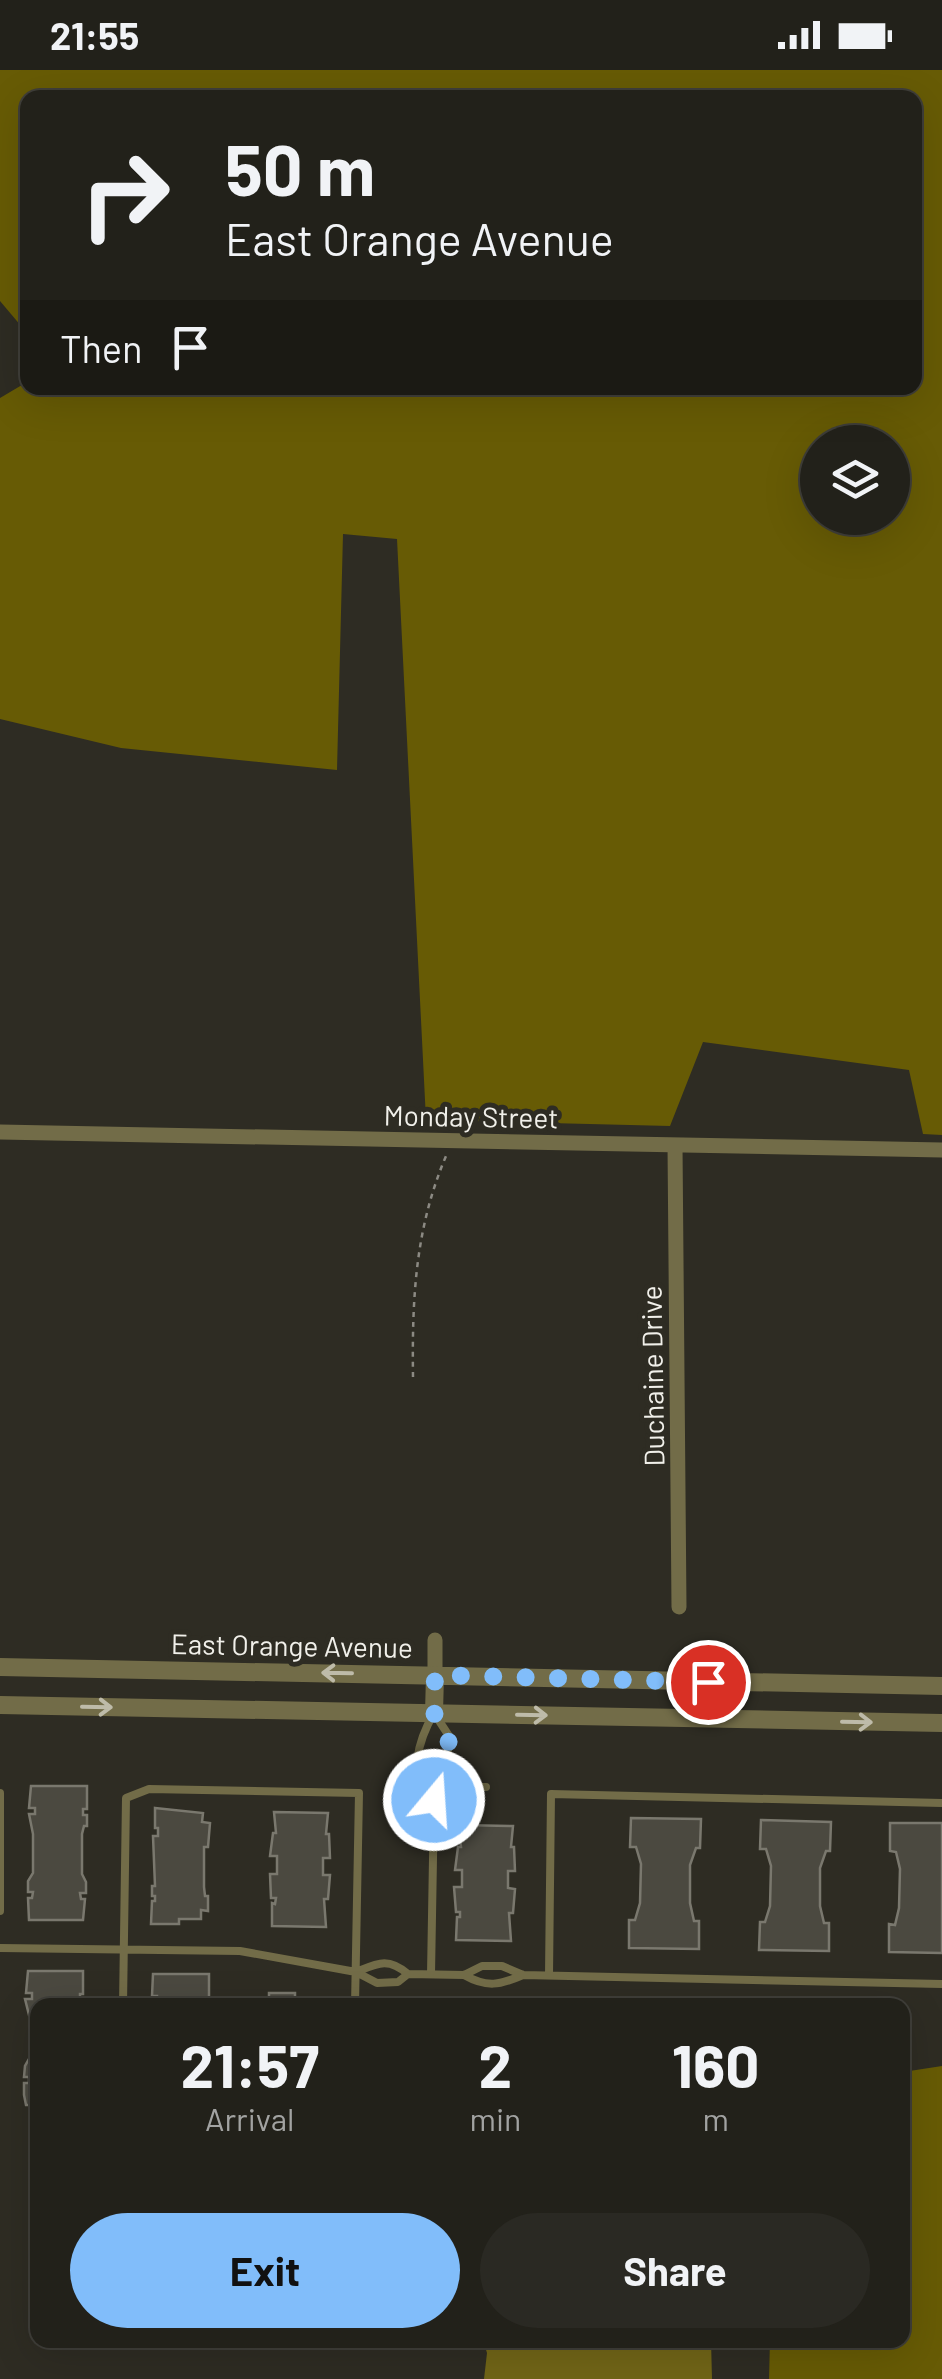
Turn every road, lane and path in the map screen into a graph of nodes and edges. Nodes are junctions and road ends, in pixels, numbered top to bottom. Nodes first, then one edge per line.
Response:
1 (0, 1132) edge
2 (452, 1141) junction
3 (674, 1145) junction
4 (942, 1150) edge
5 (414, 1377) dead end
6 (680, 1607) dead end
7 (435, 1640) dead end
8 (0, 1668) edge
9 (435, 1675) junction
10 (942, 1686) edge
11 (0, 1706) edge
12 (434, 1713) junction
13 (942, 1723) edge
14 (447, 1786) junction
15 (486, 1787) dead end
16 (0, 1793) edge
17 (434, 1800) junction
18 (942, 1803) edge
19 (0, 1911) edge
20 (0, 1948) edge
21 (124, 1949) junction
22 (356, 1972) junction
23 (408, 1974) junction
24 (431, 1974) junction
25 (464, 1974) junction
26 (523, 1975) junction
27 (549, 1976) junction
28 (942, 1984) edge
29 (123, 1998) edge
30 (355, 1998) edge

1 - 2 street, Monday Street
2 - 3 street, Monday Street
2 - 5 path
3 - 4 street, Monday Street
3 - 6 street, Duchaine Drive
7 - 9 street
9 -> 8 street, East Orange Avenue
9 - 10 street, East Orange Avenue
9 - 12 street
11 -> 12 street
12 -> 13 street
12 - 14 lane
12 - 17 lane
14 - 15 lane
14 - 17 lane
16 - 19 lane
17 - 24 lane
18 - 27 lane
20 - 21 lane
21 - 22 lane
21 - 22 lane
21 - 29 lane
22 - 23 lane
22 - 23 lane
22 - 30 lane
23 - 24 lane
24 - 25 lane
25 - 26 lane
25 - 26 lane
26 - 27 lane
27 - 28 lane

